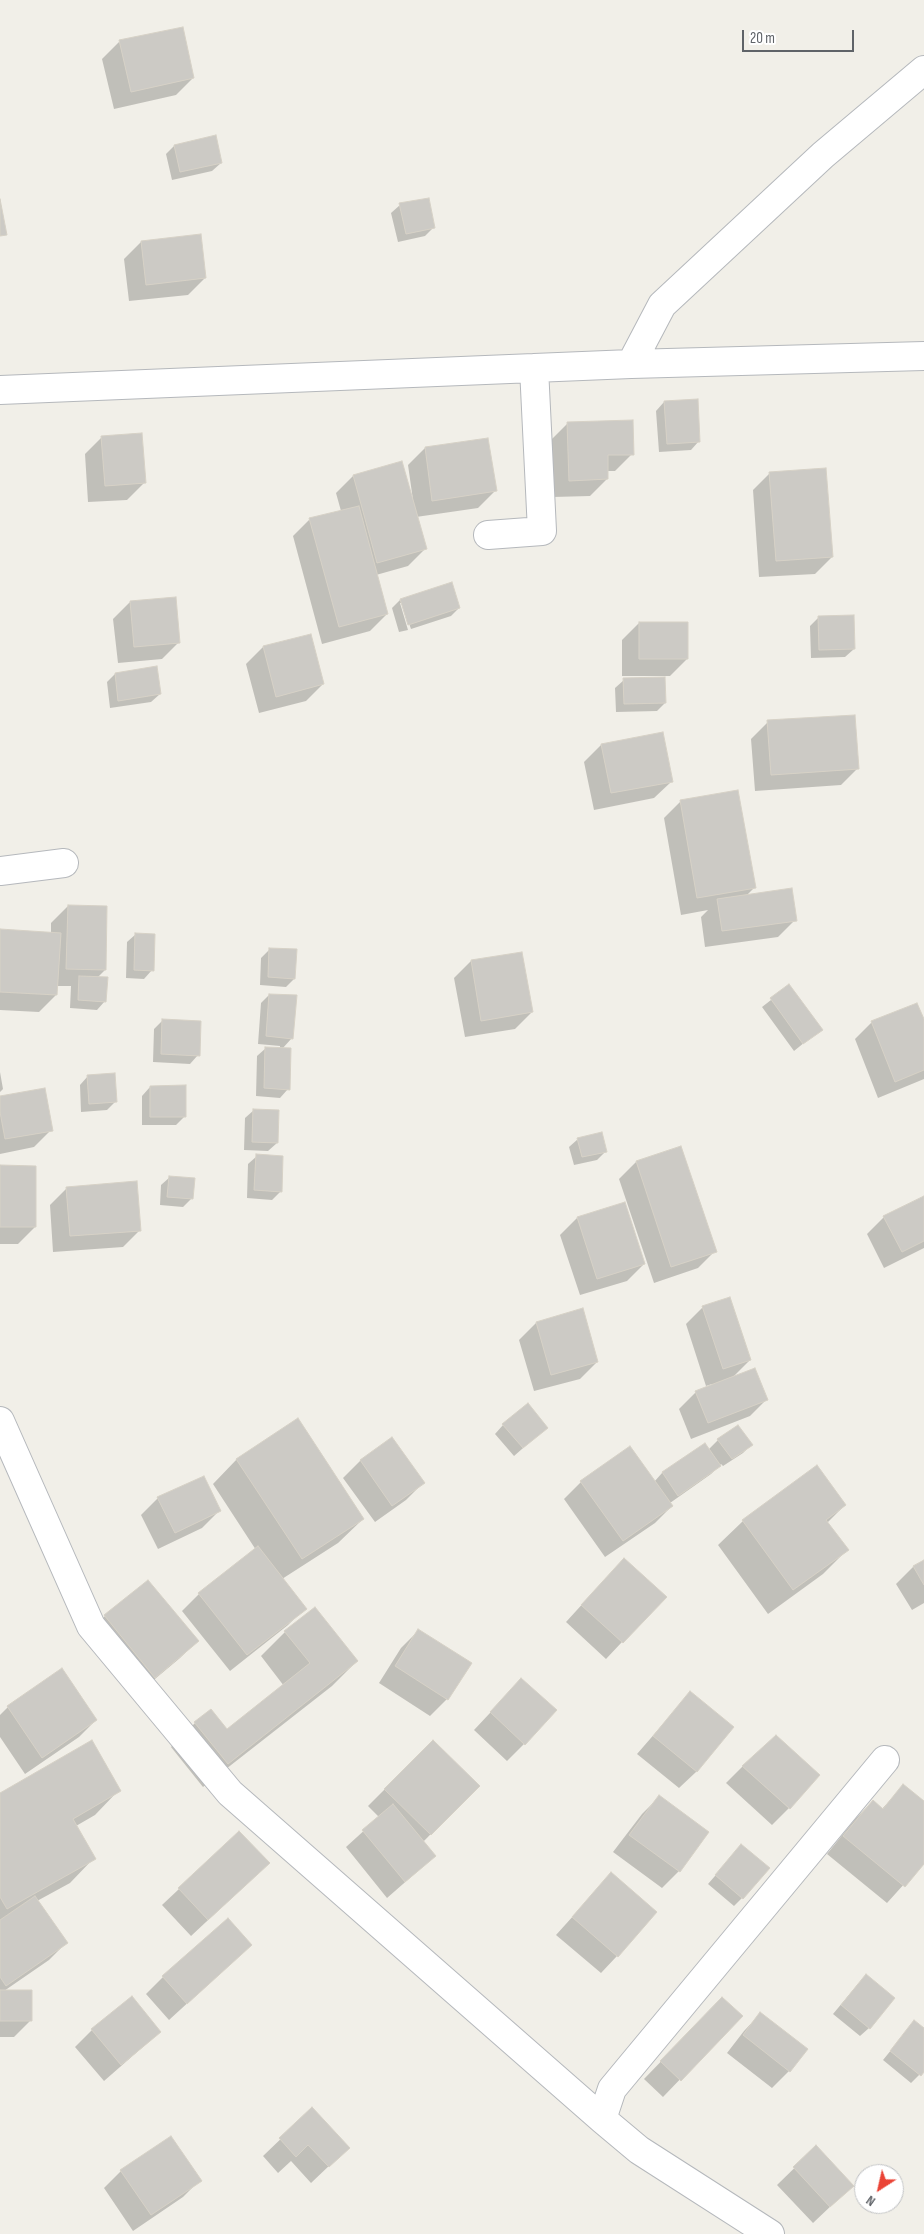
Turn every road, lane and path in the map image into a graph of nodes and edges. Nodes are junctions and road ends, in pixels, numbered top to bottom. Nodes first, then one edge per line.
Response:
1 (924, 70) edge
2 (924, 356) edge
3 (631, 364) junction
4 (534, 368) junction
5 (0, 390) edge
6 (488, 535) dead end
7 (64, 863) dead end
8 (0, 871) edge
9 (0, 1421) edge
10 (885, 1760) dead end
11 (602, 2119) junction
12 (770, 2234) edge

1 - 3 street
2 - 3 street
3 - 4 street
4 - 5 street
4 - 6 street
7 - 8 street
9 - 11 street
10 - 11 street
11 - 12 street

